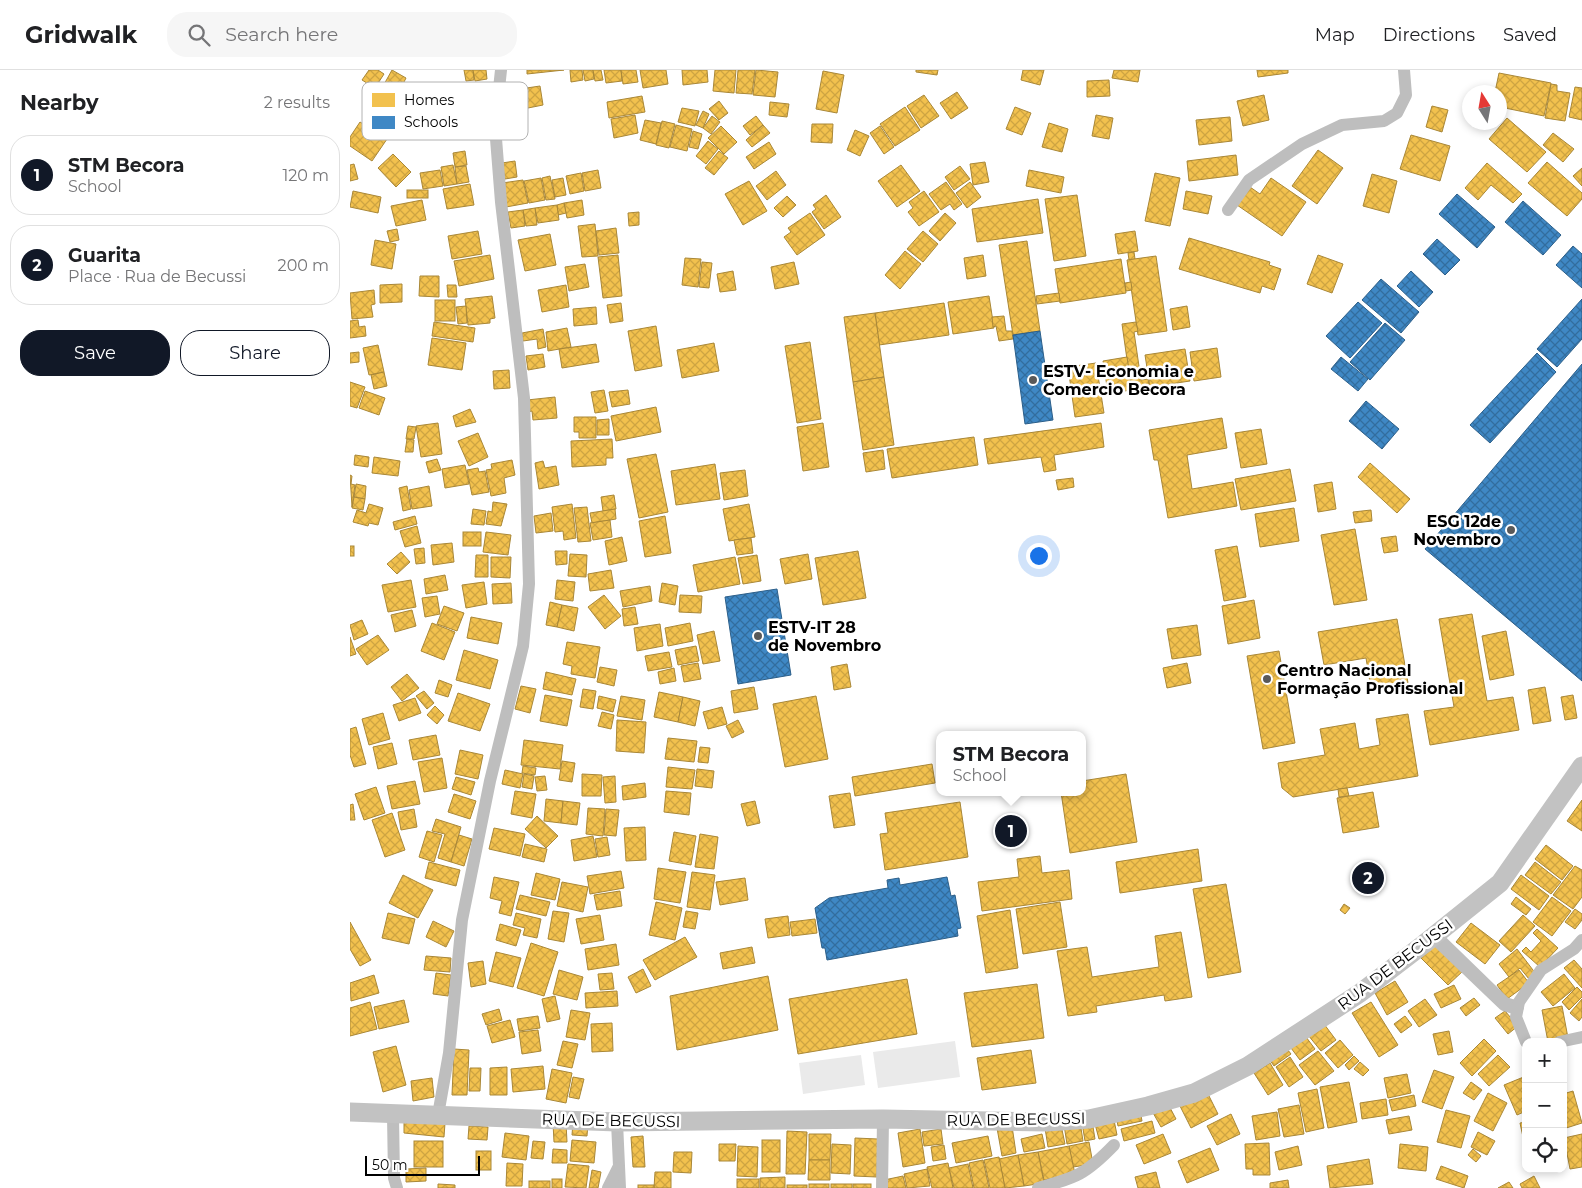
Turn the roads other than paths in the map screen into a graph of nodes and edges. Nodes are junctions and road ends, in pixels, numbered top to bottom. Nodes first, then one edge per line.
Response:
1 (1404, 70) edge
2 (497, 140) edge
3 (1228, 210) dead end
4 (1582, 766) edge
5 (1582, 940) edge
6 (1518, 1008) junction
7 (1582, 1037) edge
8 (1524, 1038) edge
9 (1567, 1040) edge
10 (350, 1112) edge
11 (393, 1115) junction
12 (438, 1115) junction
13 (883, 1119) junction
14 (617, 1122) junction
15 (1114, 1145) dead end
16 (618, 1168) junction
17 (397, 1188) edge
18 (608, 1188) edge
19 (620, 1188) edge
20 (882, 1188) edge
21 (1038, 1188) edge

1 - 3 street
2 - 12 street
4 - 13 street, RUA DE BECUSSI
5 - 6 street
6 - 6 street
6 - 8 street
7 - 9 street
10 - 11 street, RUA DE BECUSSI
11 - 12 street, RUA DE BECUSSI
11 - 17 street
12 - 14 street, RUA DE BECUSSI
13 - 14 street, RUA DE BECUSSI
13 - 20 street
14 - 16 street
15 - 21 street
16 - 18 street
16 - 19 street

